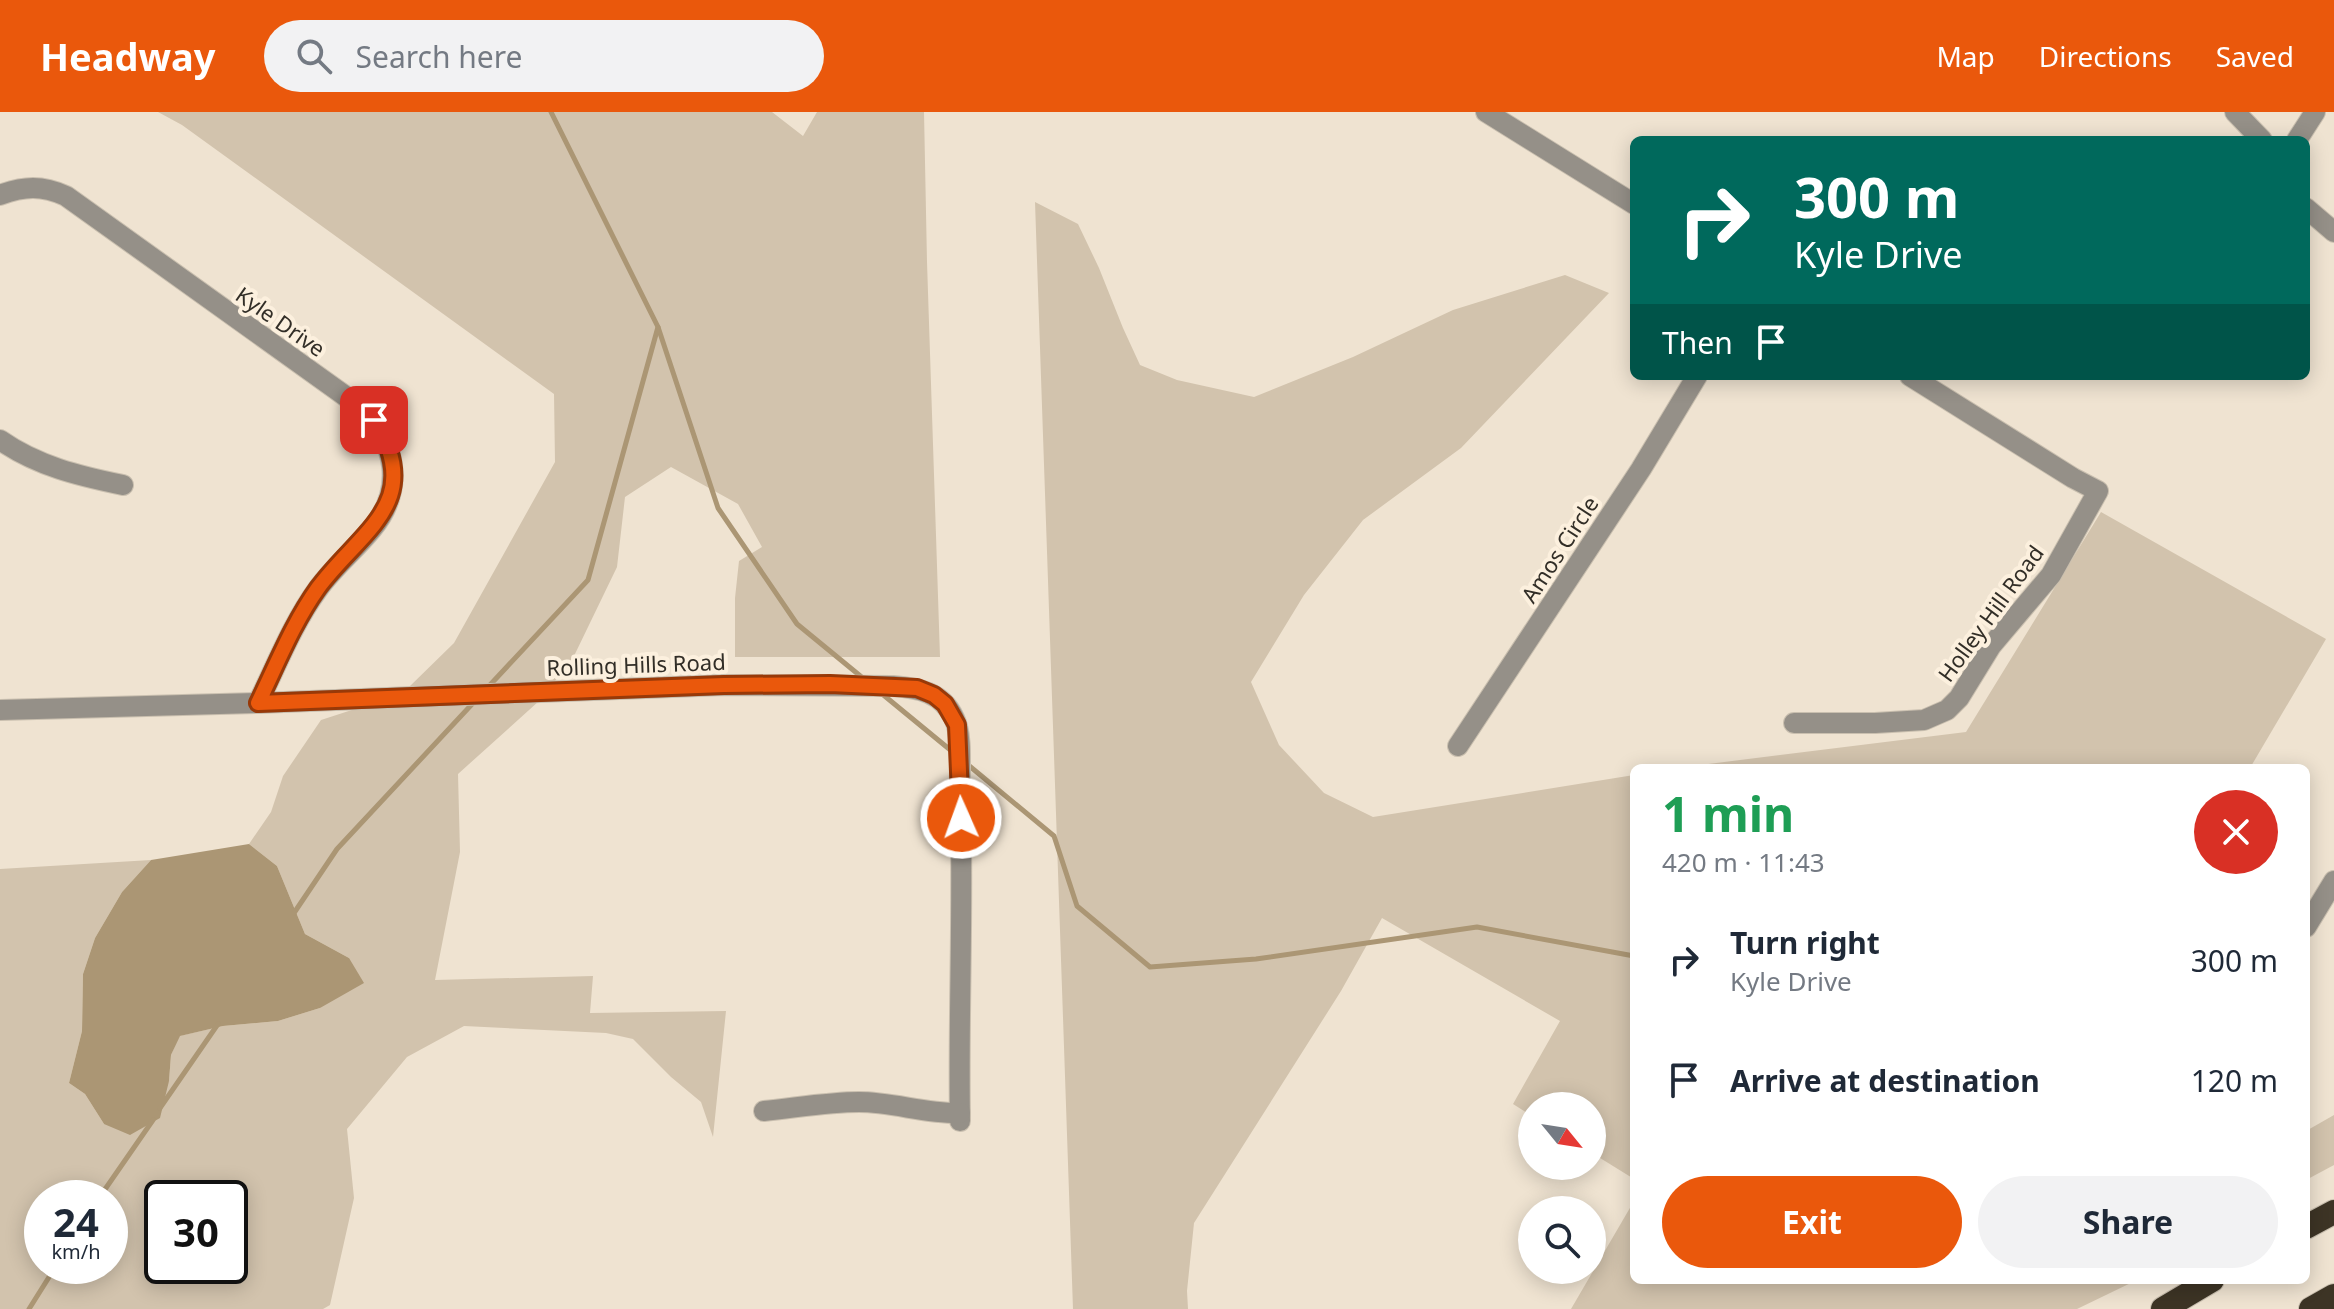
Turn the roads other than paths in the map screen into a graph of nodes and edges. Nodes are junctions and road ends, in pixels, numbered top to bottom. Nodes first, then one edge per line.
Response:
1 (1486, 112) edge
2 (2235, 112) edge
3 (2315, 112) edge
4 (2258, 136) edge
5 (2300, 136) edge
6 (0, 195) edge
7 (1630, 202) edge
8 (2310, 211) edge
9 (2334, 232) edge
10 (1695, 380) edge
11 (1916, 380) edge
12 (0, 440) edge
13 (123, 485) dead end
14 (258, 703) junction
15 (0, 710) edge
16 (1794, 723) dead end
17 (1458, 746) dead end
18 (2334, 881) edge
19 (2310, 920) edge
20 (764, 1111) dead end
21 (2334, 1212) edge
22 (2310, 1225) edge
23 (2205, 1284) edge
24 (2334, 1296) edge
25 (2163, 1309) edge
26 (2311, 1309) edge

1 - 7 street
2 - 4 street
3 - 5 street
6 - 14 street, Kyle Drive
8 - 9 street
10 - 17 street, Amos Circle
11 - 16 street, Holley Hill Road
12 - 13 street
14 - 15 street, Rolling Hills Road
14 - 20 street, Rolling Hills Road
18 - 19 street
21 - 22 highway
23 - 25 highway
24 - 26 highway

